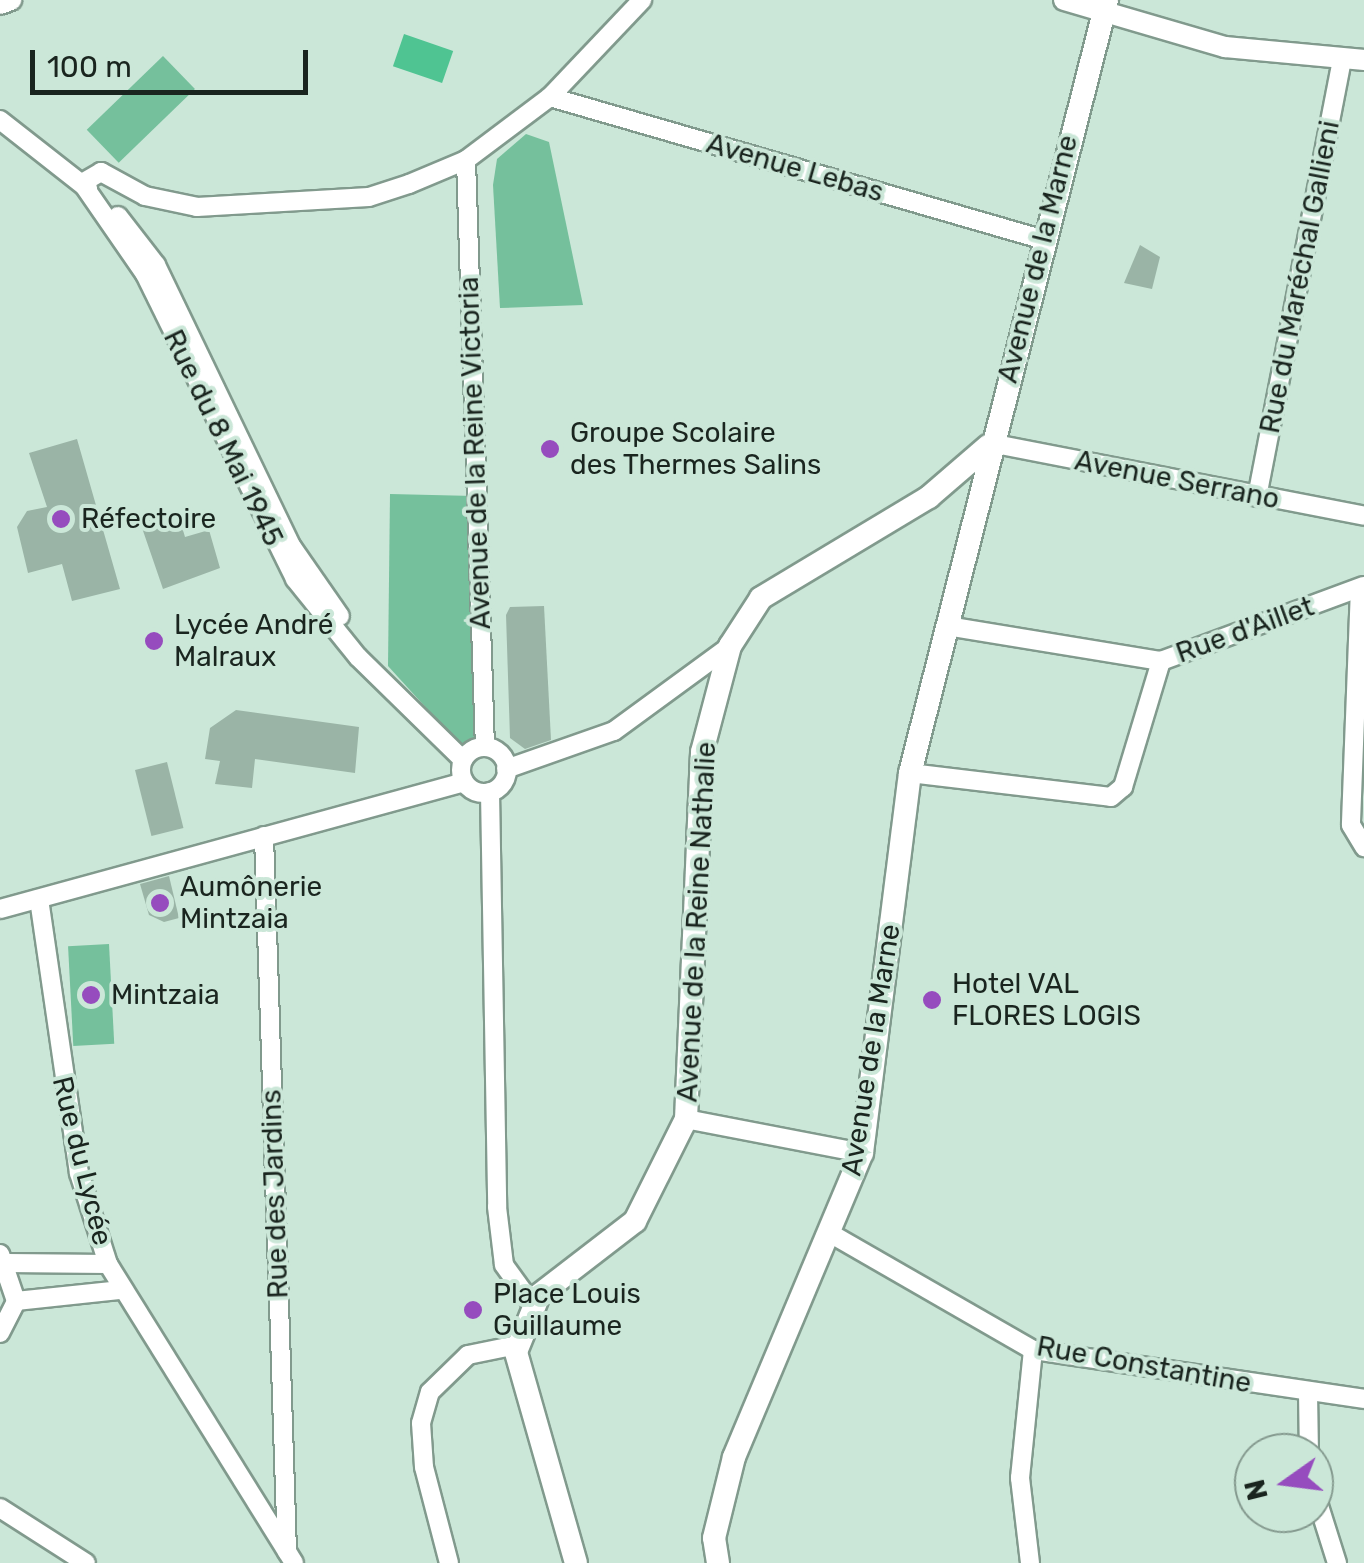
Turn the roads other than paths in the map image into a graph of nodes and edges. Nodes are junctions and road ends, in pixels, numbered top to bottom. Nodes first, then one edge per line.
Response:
1 (11, 0) edge
2 (642, 0) edge
3 (1064, 0) edge
4 (0, 4) edge
5 (1105, 6) edge
6 (1342, 58) junction
7 (1364, 60) edge
8 (550, 98) junction
9 (0, 120) edge
10 (466, 160) junction
11 (82, 184) junction
12 (1041, 239) junction
13 (990, 443) junction
14 (934, 494) junction
15 (1257, 496) junction
16 (1364, 516) edge
17 (971, 518) junction
18 (1362, 587) edge
19 (947, 626) junction
20 (730, 646) junction
21 (1161, 661) junction
22 (485, 747) junction
23 (463, 760) junction
24 (506, 768) junction
25 (910, 773) junction
26 (464, 782) junction
27 (490, 792) junction
28 (264, 836) junction
29 (1364, 847) edge
30 (39, 899) junction
31 (0, 909) edge
32 (686, 1119) junction
33 (862, 1153) junction
34 (833, 1235) junction
35 (4, 1259) edge
36 (108, 1264) junction
37 (121, 1290) junction
38 (16, 1300) junction
39 (533, 1304) junction
40 (0, 1333) edge
41 (516, 1348) junction
42 (1034, 1350) junction
43 (1308, 1392) junction
44 (1364, 1399) edge
45 (1308, 1433) edge
46 (0, 1508) edge
47 (1328, 1533) edge
48 (290, 1558) edge
49 (86, 1563) edge
50 (450, 1563) edge
51 (576, 1563) edge
52 (718, 1563) edge
53 (1030, 1563) edge
54 (1337, 1563) edge

1 - 4 street
2 - 8 street
3 - 5 street
5 - 6 street
5 - 12 main road, Avenue de la Marne
6 - 7 street
6 - 15 street, Rue du Maréchal Gallieni
8 - 10 street
8 - 12 street, Avenue Lebas
9 - 11 street, Rue du 8 Mai 1945
10 - 11 street
10 - 22 street, Avenue de la Reine Victoria
11 - 23 street, Rue du 8 Mai 1945
12 - 13 main road, Avenue de la Marne
13 - 14 main road, Avenue de la Reine Nathalie
13 - 15 street, Avenue Serrano
13 - 17 main road, Avenue de la Marne
14 - 17 main road
14 - 20 main road, Avenue de la Reine Nathalie
15 - 16 street, Avenue Serrano
17 - 19 main road, Avenue de la Marne
18 - 21 street, Rue d'Aillet
18 - 29 street
19 - 21 street, Rue d'Aillet
19 - 25 main road, Avenue de la Marne
20 - 24 street
20 - 32 main road, Avenue de la Reine Nathalie
21 - 25 street
22 - 23 street
22 - 24 street
23 - 26 street
24 - 27 street
25 - 33 main road, Avenue de la Marne
26 - 27 street
26 - 28 street
27 - 39 street
28 - 30 street
28 - 48 street, Rue des Jardins
30 - 31 street
30 - 36 street, Rue du Lycée
32 - 33 street
32 - 39 main road, Avenue de la Reine Nathalie
33 - 34 main road, Avenue de la Marne
34 - 42 street, Rue Constantine
34 - 52 main road, Avenue de la Marne
35 - 36 street
35 - 38 street
36 - 37 street, Rue du Lycée
37 - 38 street
37 - 48 street, Rue du Lycée
38 - 40 street
39 - 41 main road
41 - 50 street
41 - 51 main road
42 - 43 street, Rue Constantine
42 - 53 street
43 - 44 street, Rue Constantine
43 - 45 street
46 - 49 street
47 - 54 street

